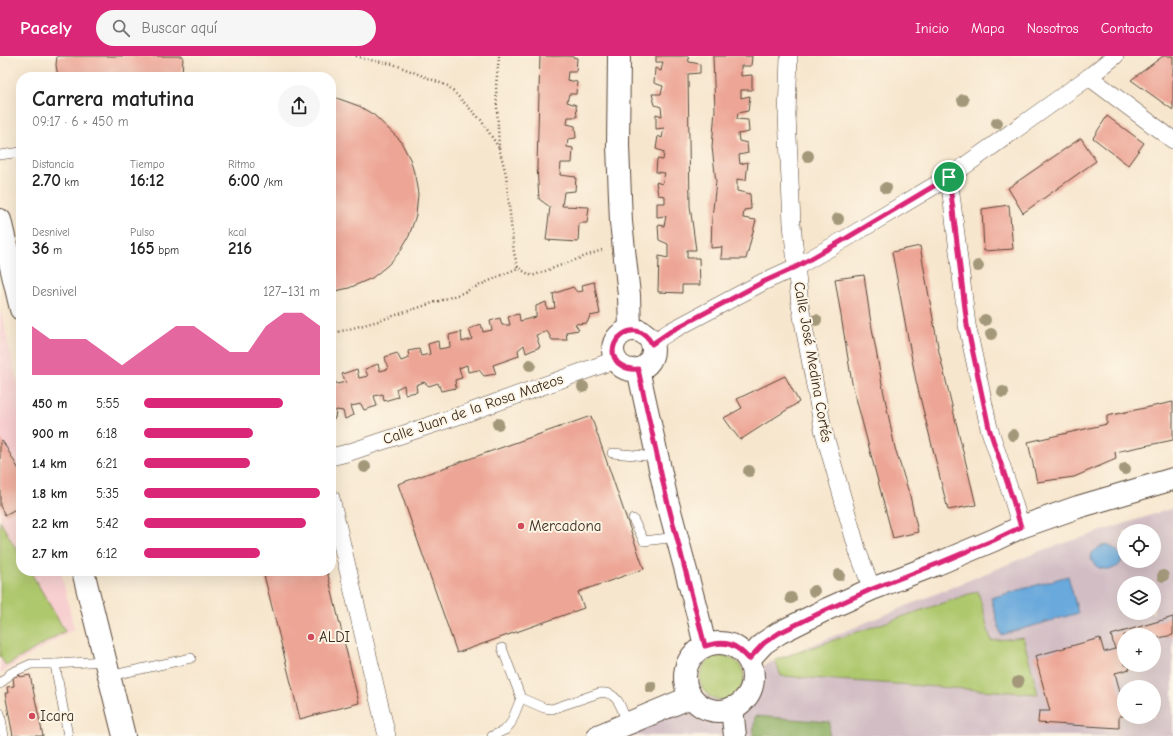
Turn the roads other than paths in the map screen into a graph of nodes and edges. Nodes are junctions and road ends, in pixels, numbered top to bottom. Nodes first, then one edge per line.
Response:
1 (619, 56) edge
2 (788, 56) edge
3 (1115, 56) edge
4 (1089, 77) junction
5 (1173, 140) edge
6 (16, 153) edge
7 (0, 155) edge
8 (949, 177) junction
9 (0, 220) edge
10 (796, 267) junction
11 (16, 288) edge
12 (630, 330) junction
13 (652, 344) junction
14 (615, 360) junction
15 (638, 369) junction
16 (612, 453) dead end
17 (336, 456) edge
18 (657, 457) junction
19 (1173, 479) edge
20 (336, 519) edge
21 (633, 519) dead end
22 (1021, 527) junction
23 (677, 537) junction
24 (84, 576) edge
25 (872, 589) junction
26 (705, 646) junction
27 (502, 648) dead end
28 (191, 658) dead end
29 (749, 659) junction
30 (55, 664) junction
31 (107, 669) junction
32 (0, 684) edge
33 (691, 697) junction
34 (521, 698) junction
35 (732, 708) junction
36 (0, 713) edge
37 (627, 724) junction
38 (4, 736) edge
39 (68, 736) edge
40 (124, 736) edge
41 (387, 736) edge
42 (492, 736) edge
43 (598, 736) edge
44 (735, 736) edge

1 - 12 main road
2 - 10 street, Calle José Medina Cortés
3 - 4 street
4 - 5 street
4 - 8 street
6 - 7 lane
8 - 10 street
8 - 22 street
9 - 11 main road
10 - 13 street
10 - 25 street, Calle José Medina Cortés
12 - 13 main road
12 - 14 main road
13 - 15 main road
14 - 15 main road
14 - 17 street, Calle Juan de la Rosa Mateos
15 - 18 main road
16 - 18 lane
18 - 23 main road
19 - 22 main road
20 - 41 street
21 - 23 lane
22 - 25 main road
23 - 26 main road
24 - 31 main road
25 - 29 main road
26 - 29 main road
26 - 33 main road
27 - 34 lane
28 - 31 lane
29 - 35 main road
30 - 31 lane
30 - 32 lane
30 - 39 lane
31 - 40 main road
33 - 35 main road
33 - 37 main road
34 - 37 lane
34 - 42 lane
35 - 44 main road
36 - 38 lane
37 - 43 main road

